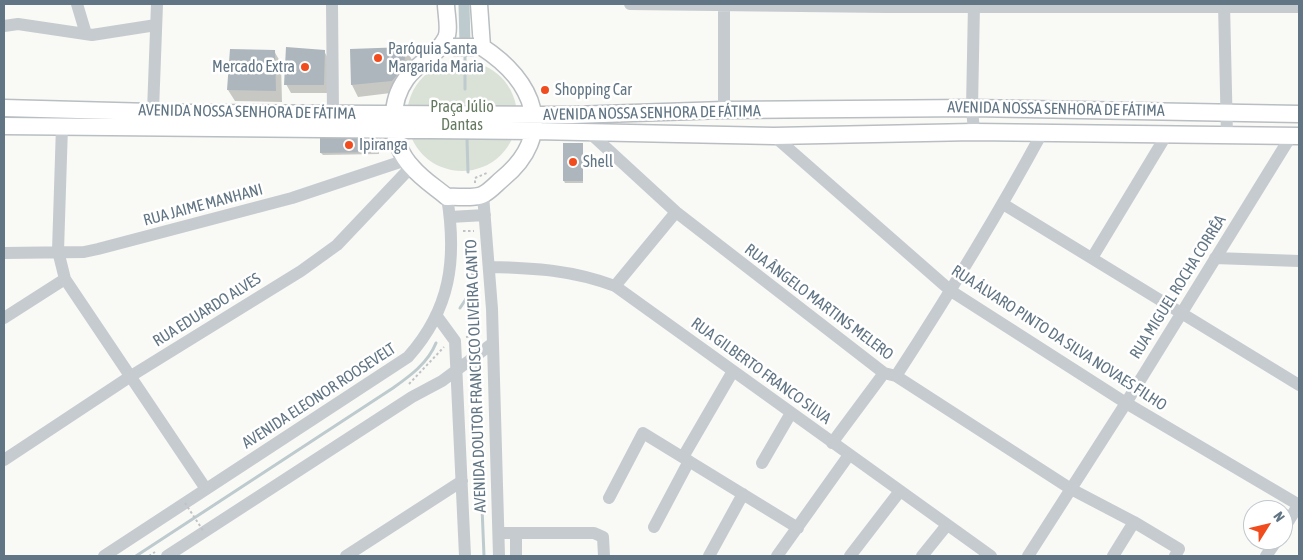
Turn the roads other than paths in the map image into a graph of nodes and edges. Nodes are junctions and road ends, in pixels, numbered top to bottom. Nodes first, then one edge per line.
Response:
1 (77, 4) edge
2 (157, 4) edge
3 (332, 4) edge
4 (446, 4) edge
5 (479, 4) edge
6 (630, 4) edge
7 (724, 4) edge
8 (974, 5) edge
9 (1224, 5) edge
10 (1299, 6) edge
11 (156, 25) junction
12 (4, 26) edge
13 (86, 34) junction
14 (446, 47) junction
15 (478, 47) junction
16 (4, 108) edge
17 (972, 108) junction
18 (724, 110) junction
19 (153, 111) junction
20 (1226, 111) junction
21 (333, 113) junction
22 (394, 113) junction
23 (534, 114) junction
24 (1299, 114) edge
25 (4, 126) edge
26 (62, 126) junction
27 (394, 131) junction
28 (534, 131) junction
29 (590, 132) junction
30 (974, 132) junction
31 (1042, 132) junction
32 (1167, 134) junction
33 (774, 136) junction
34 (1227, 136) junction
35 (1295, 136) edge
36 (409, 163) junction
37 (483, 195) junction
38 (447, 197) junction
39 (1003, 204) junction
40 (676, 212) junction
41 (485, 214) junction
42 (450, 217) junction
43 (58, 251) junction
44 (4, 253) edge
45 (1092, 258) junction
46 (1215, 258) junction
47 (1299, 261) edge
48 (490, 267) junction
49 (64, 279) junction
50 (615, 286) junction
51 (951, 291) junction
52 (1182, 313) junction
53 (436, 315) junction
54 (4, 318) edge
55 (490, 345) junction
56 (457, 371) junction
57 (733, 371) junction
58 (890, 374) junction
59 (131, 376) junction
60 (1299, 385) edge
61 (1126, 403) junction
62 (791, 412) junction
63 (832, 442) junction
64 (849, 455) junction
65 (686, 459) junction
66 (4, 460) edge
67 (762, 463) dead end
68 (462, 481) junction
69 (206, 489) junction
70 (1071, 489) junction
71 (900, 491) junction
72 (743, 494) junction
73 (609, 498) dead end
74 (1299, 504) edge
75 (1134, 522) junction
76 (947, 524) junction
77 (654, 527) dead end
78 (798, 528) junction
79 (499, 533) junction
80 (516, 533) junction
81 (175, 554) edge
82 (104, 556) edge
83 (346, 556) edge
84 (465, 556) edge
85 (499, 556) edge
86 (516, 556) edge
87 (604, 556) edge
88 (709, 556) edge
89 (777, 556) edge
90 (850, 556) edge
91 (922, 556) edge
92 (992, 556) edge
93 (1028, 556) edge
94 (1113, 556) edge
95 (1175, 556) edge

1 - 13 street
2 - 11 street
3 - 21 street
4 - 14 main road
5 - 15 main road
6 - 7 street
7 - 8 street
7 - 18 street
8 - 9 street
8 - 17 street
9 - 10 street
9 - 20 street
11 - 13 street
11 - 19 street
12 - 13 street
14 - 15 main road, bridge
14 - 22 main road
15 - 23 main road
16 - 19 main road, AVENIDA NOSSA SENHORA DE FÁTIMA
17 - 18 main road, AVENIDA NOSSA SENHORA DE FÁTIMA
17 - 20 main road, AVENIDA NOSSA SENHORA DE FÁTIMA
17 - 30 street
18 - 23 main road, AVENIDA NOSSA SENHORA DE FÁTIMA
19 - 21 main road, AVENIDA NOSSA SENHORA DE FÁTIMA
20 - 24 main road, AVENIDA NOSSA SENHORA DE FÁTIMA
20 - 34 street
21 - 22 main road, AVENIDA NOSSA SENHORA DE FÁTIMA
22 - 23 main road, AVENIDA NOSSA SENHORA DE FÁTIMA
22 - 27 main road
23 - 28 main road
25 - 26 main road, AVENIDA NOSSA SENHORA DE FÁTIMA
26 - 27 main road, AVENIDA NOSSA SENHORA DE FÁTIMA
26 - 43 street
27 - 28 main road, AVENIDA NOSSA SENHORA DE FÁTIMA
27 - 36 main road
28 - 29 main road, AVENIDA NOSSA SENHORA DE FÁTIMA
28 - 37 main road
29 - 33 main road, AVENIDA NOSSA SENHORA DE FÁTIMA
29 - 40 street, RUA ÂNGELO MARTINS MELERO
30 - 31 main road, AVENIDA NOSSA SENHORA DE FÁTIMA
30 - 33 main road, AVENIDA NOSSA SENHORA DE FÁTIMA
31 - 32 main road, AVENIDA NOSSA SENHORA DE FÁTIMA
31 - 39 street
32 - 34 main road, AVENIDA NOSSA SENHORA DE FÁTIMA
32 - 45 street
33 - 51 street, RUA ÁLVARO PINTO DA SILVA NOVAES FILHO
34 - 35 main road, AVENIDA NOSSA SENHORA DE FÁTIMA
35 - 46 street, RUA MIGUEL ROCHA CORRÊA
36 - 38 main road
36 - 43 street, RUA JAIME MANHANI
36 - 59 street, RUA EDUARDO ALVES
37 - 38 main road
37 - 41 street, AVENIDA DOUTOR FRANCISCO OLIVEIRA CANTO
38 - 42 street, AVENIDA ELEONOR ROOSEVELT
39 - 45 street
39 - 51 street
40 - 50 street
40 - 58 street, RUA ÂNGELO MARTINS MELERO
41 - 42 street
41 - 48 street, AVENIDA DOUTOR FRANCISCO OLIVEIRA CANTO
42 - 53 street, AVENIDA ELEONOR ROOSEVELT
43 - 44 street, RUA JAIME MANHANI
43 - 49 street
45 - 52 street
46 - 47 street
46 - 52 street, RUA MIGUEL ROCHA CORRÊA
48 - 50 street, RUA GILBERTO FRANCO SILVA
48 - 55 street, AVENIDA DOUTOR FRANCISCO OLIVEIRA CANTO
49 - 54 street
49 - 59 street
50 - 57 street, RUA GILBERTO FRANCO SILVA
51 - 58 street
51 - 61 street, RUA ÁLVARO PINTO DA SILVA NOVAES FILHO
52 - 60 street
52 - 61 street, RUA MIGUEL ROCHA CORRÊA
53 - 56 street, AVENIDA DOUTOR FRANCISCO OLIVEIRA CANTO
53 - 69 street, AVENIDA ELEONOR ROOSEVELT
55 - 56 street
55 - 79 street, AVENIDA DOUTOR FRANCISCO OLIVEIRA CANTO
56 - 68 street, AVENIDA DOUTOR FRANCISCO OLIVEIRA CANTO
56 - 81 street
57 - 62 street, RUA GILBERTO FRANCO SILVA
57 - 65 street
58 - 63 street
58 - 70 street, RUA ÂNGELO MARTINS MELERO
59 - 66 street, RUA EDUARDO ALVES
59 - 69 street
61 - 70 street, RUA MIGUEL ROCHA CORRÊA
61 - 74 street, RUA ÁLVARO PINTO DA SILVA NOVAES FILHO
62 - 63 street, RUA GILBERTO FRANCO SILVA
62 - 67 street
63 - 64 street, RUA GILBERTO FRANCO SILVA
64 - 71 street, RUA GILBERTO FRANCO SILVA
64 - 78 street
65 - 72 street
65 - 73 street
65 - 77 street
68 - 83 street
68 - 84 street, AVENIDA DOUTOR FRANCISCO OLIVEIRA CANTO
69 - 82 street, AVENIDA ELEONOR ROOSEVELT
70 - 75 street, RUA ÂNGELO MARTINS MELERO
70 - 93 street, RUA MIGUEL ROCHA CORRÊA
71 - 76 street, RUA GILBERTO FRANCO SILVA
71 - 90 street
72 - 78 street
72 - 88 street
75 - 94 street
75 - 95 street, RUA ÂNGELO MARTINS MELERO
76 - 91 street
76 - 92 street, RUA GILBERTO FRANCO SILVA
78 - 89 street
79 - 80 street
79 - 85 street, AVENIDA DOUTOR FRANCISCO OLIVEIRA CANTO
80 - 86 street
80 - 87 street

